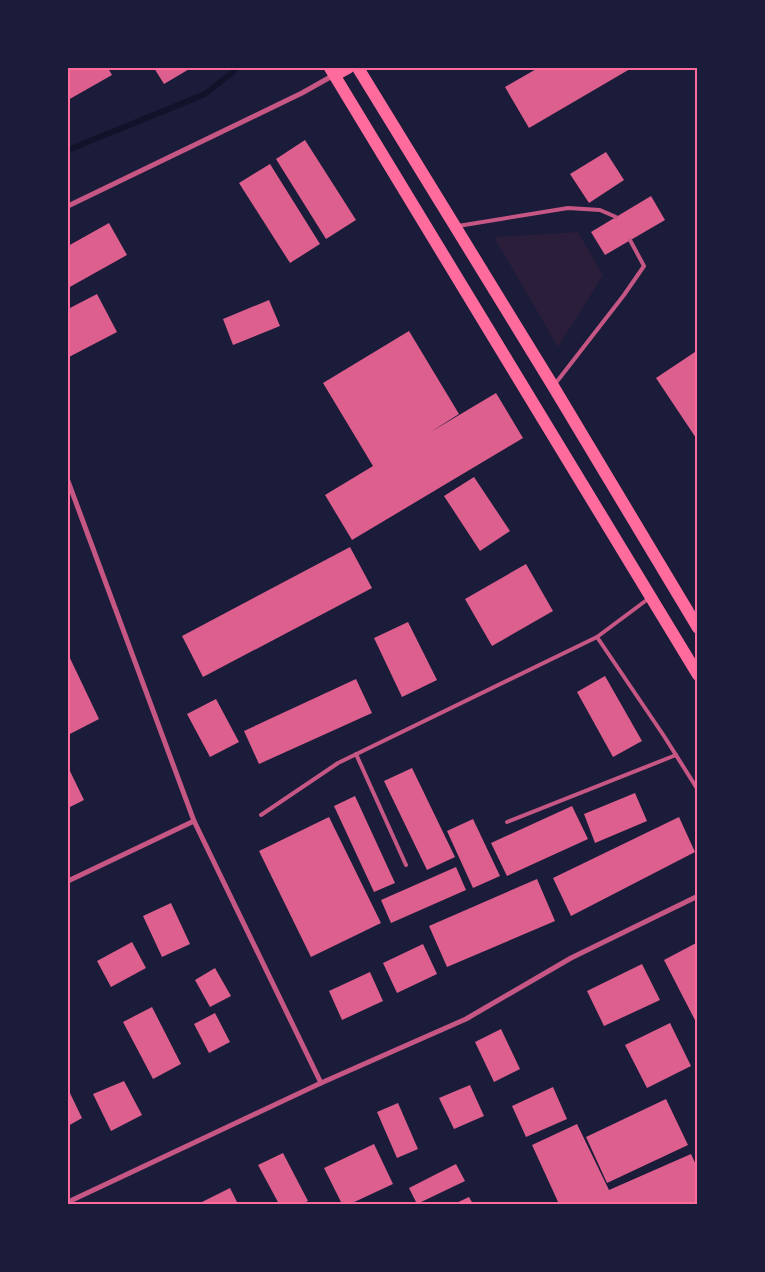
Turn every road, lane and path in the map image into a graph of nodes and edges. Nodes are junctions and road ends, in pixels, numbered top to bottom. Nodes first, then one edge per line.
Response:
1 (348, 68) edge
2 (358, 68) edge
3 (332, 71) edge
4 (68, 206) edge
5 (616, 217) dead end
6 (456, 226) junction
7 (630, 240) dead end
8 (553, 386) junction
9 (68, 481) edge
10 (650, 598) junction
11 (698, 628) edge
12 (597, 637) junction
13 (698, 676) edge
14 (356, 754) junction
15 (676, 755) junction
16 (698, 790) edge
17 (261, 815) dead end
18 (194, 821) junction
19 (507, 822) dead end
20 (406, 865) dead end
21 (68, 881) edge
22 (698, 896) edge
23 (320, 1083) junction
24 (68, 1202) edge

1 - 3 main road
2 - 6 main road
3 - 4 street
3 - 10 main road
5 - 6 lane
6 - 8 main road
7 - 8 lane
8 - 11 main road
9 - 18 street
10 - 12 lane
10 - 13 main road
12 - 14 lane
12 - 15 lane
14 - 17 lane
14 - 20 lane
15 - 16 lane
15 - 19 lane
18 - 21 street
18 - 23 street
22 - 23 street
23 - 24 street

